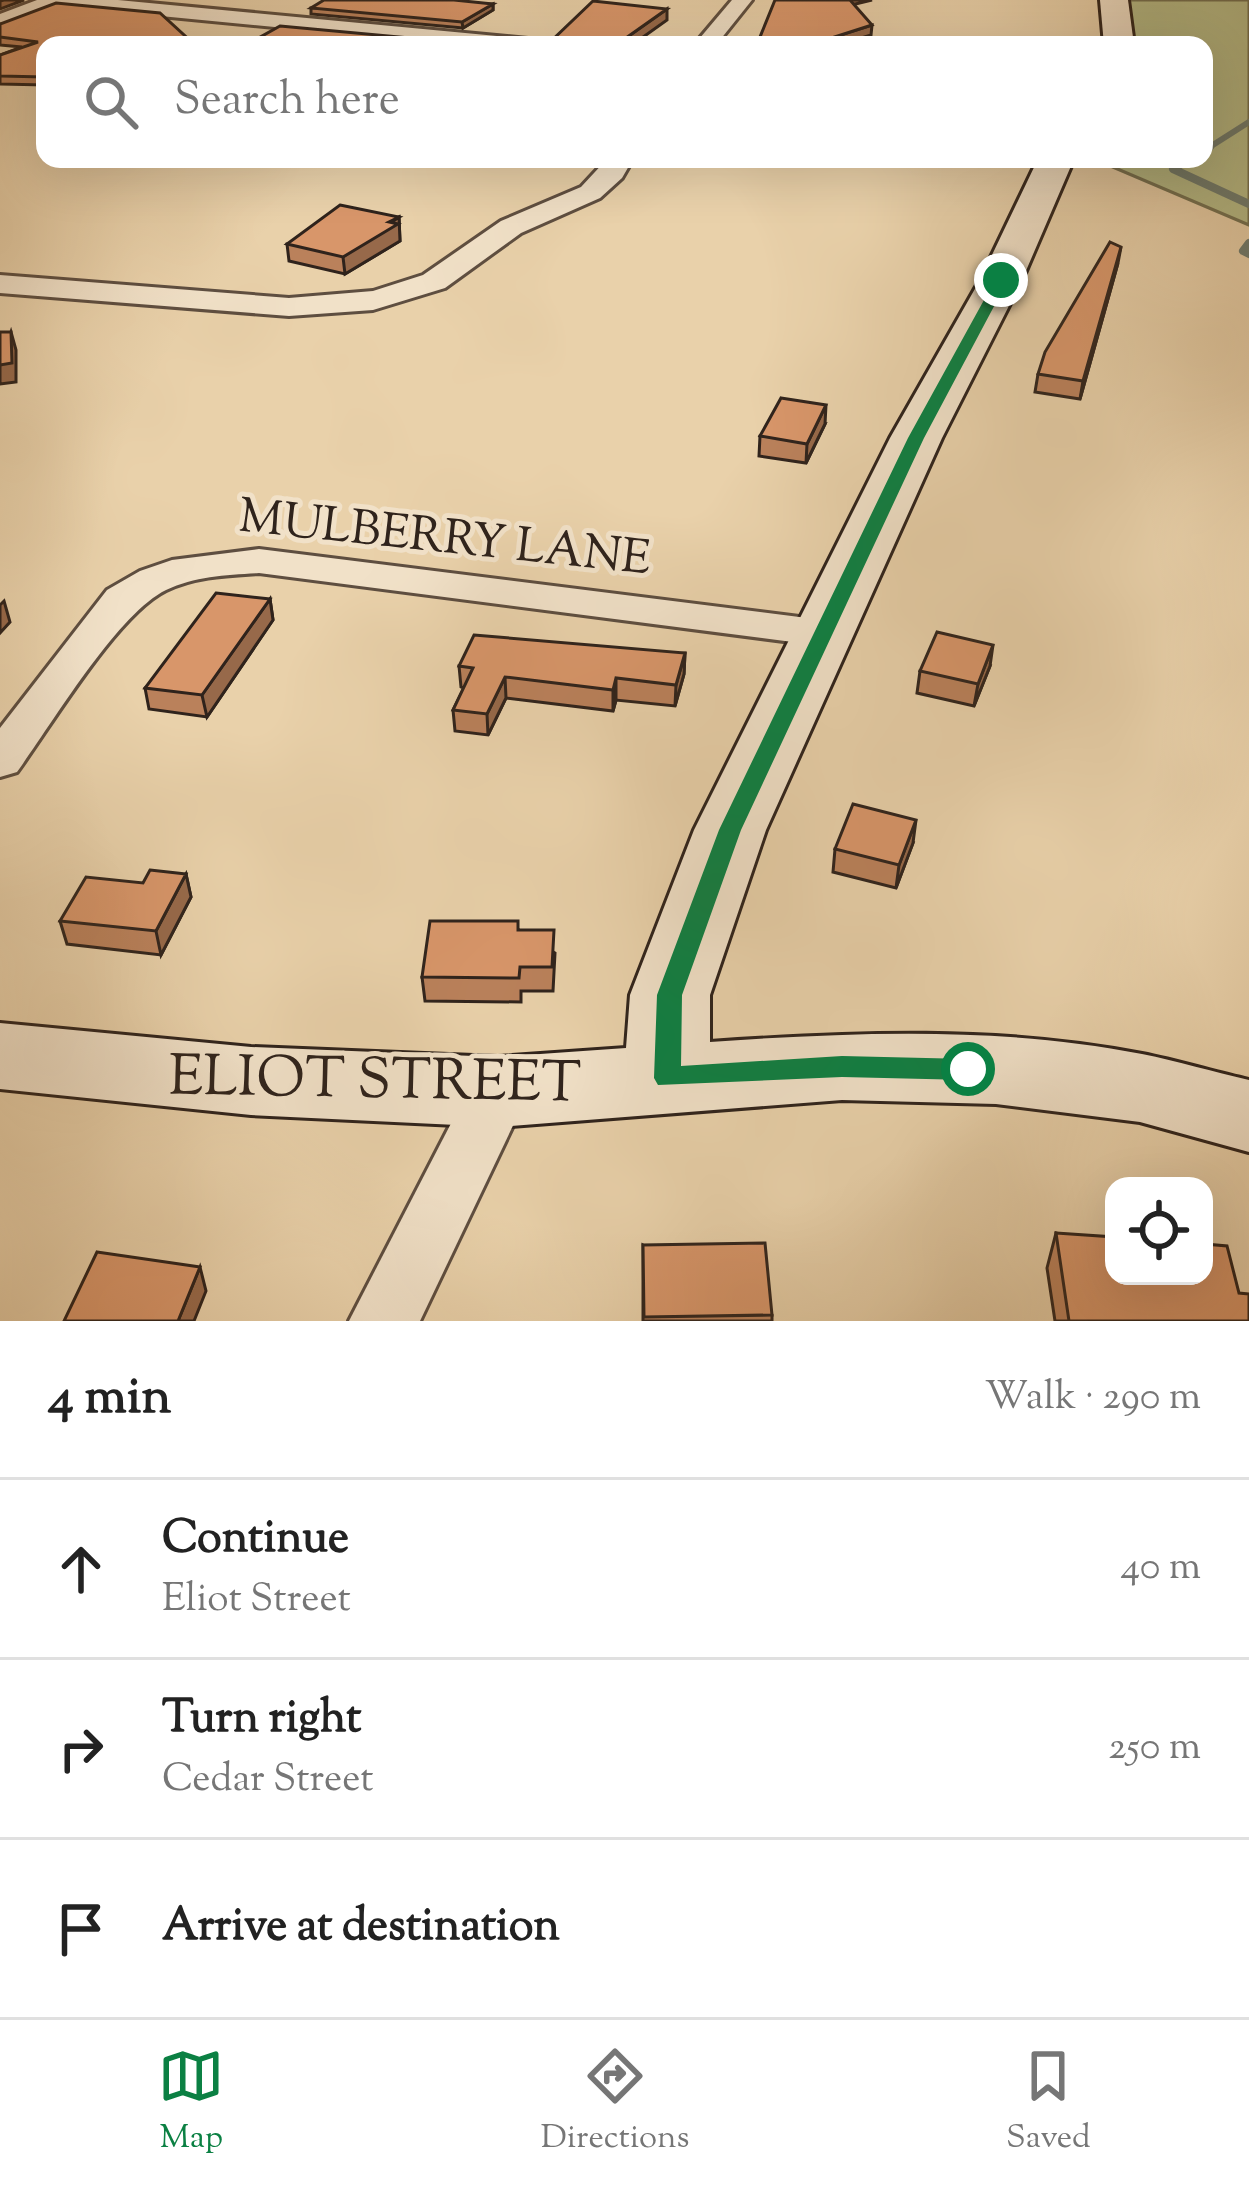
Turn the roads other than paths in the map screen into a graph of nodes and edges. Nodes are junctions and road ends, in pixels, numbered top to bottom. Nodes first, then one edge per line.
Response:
1 (55, 0) edge
2 (742, 0) edge
3 (1114, 0) edge
4 (0, 21) edge
5 (433, 36) edge
6 (712, 36) edge
7 (1119, 36) edge
8 (613, 168) edge
9 (1052, 168) edge
10 (0, 284) edge
11 (823, 633) junction
12 (0, 761) edge
13 (0, 1056) edge
14 (668, 1078) junction
15 (498, 1092) junction
16 (1249, 1116) edge
17 (384, 1321) edge

1 - 4 street
1 - 5 street
2 - 6 street
3 - 7 street
8 - 10 street
9 - 11 street
11 - 12 street, MULBERRY LANE
11 - 14 street
13 - 15 street, ELIOT STREET
14 - 15 street, ELIOT STREET
14 - 16 street, ELIOT STREET
15 - 17 street

